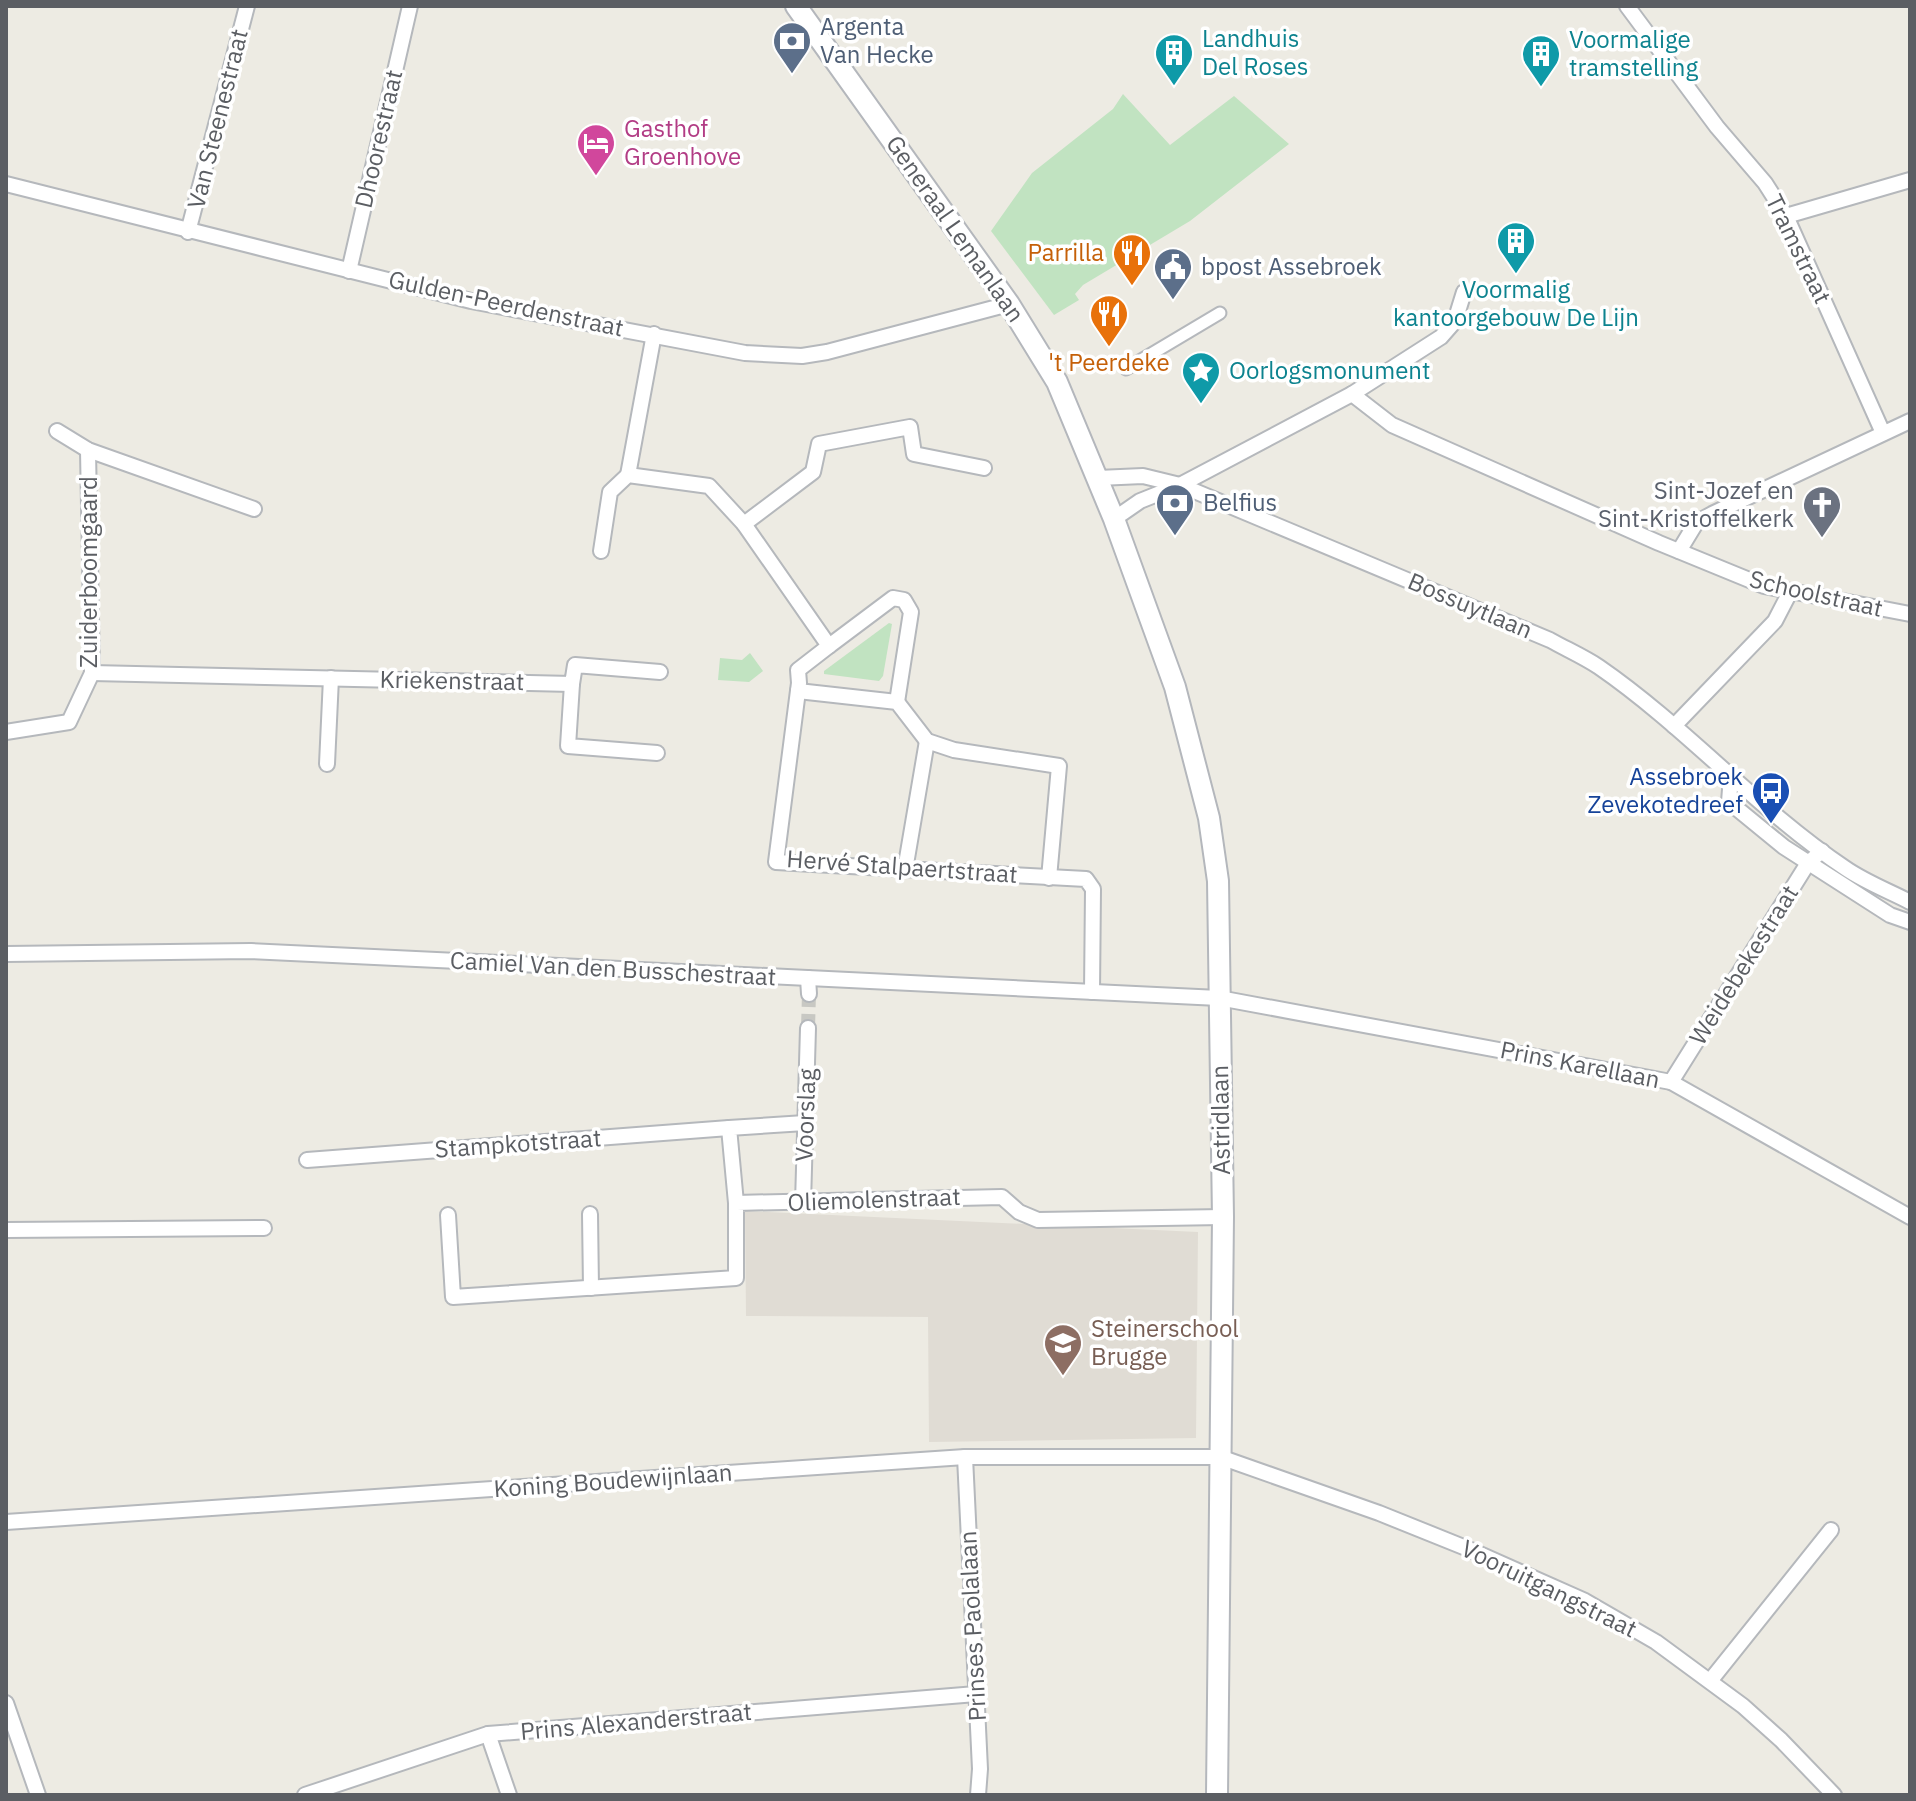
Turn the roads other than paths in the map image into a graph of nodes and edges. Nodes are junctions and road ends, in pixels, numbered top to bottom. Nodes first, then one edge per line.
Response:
1 (247, 6) edge
2 (410, 6) edge
3 (796, 6) edge
4 (1627, 6) edge
5 (1910, 180) edge
6 (6, 184) edge
7 (1786, 216) junction
8 (188, 232) junction
9 (349, 271) junction
10 (1464, 292) dead end
11 (1009, 304) junction
12 (1220, 313) dead end
13 (654, 334) junction
14 (1126, 369) dead end
15 (1352, 394) junction
16 (1910, 421) edge
17 (57, 431) dead end
18 (1883, 433) junction
19 (88, 450) junction
20 (984, 468) dead end
21 (1095, 471) junction
22 (628, 475) junction
23 (1180, 485) junction
24 (254, 509) dead end
25 (1114, 519) junction
26 (744, 524) junction
27 (601, 551) dead end
28 (1679, 551) junction
29 (1790, 592) junction
30 (1910, 614) edge
31 (829, 646) junction
32 (660, 672) dead end
33 (92, 673) junction
34 (331, 678) junction
35 (572, 684) junction
36 (798, 691) junction
37 (897, 702) junction
38 (1674, 726) junction
39 (6, 732) edge
40 (927, 741) junction
41 (657, 753) dead end
42 (327, 764) dead end
43 (1731, 776) junction
44 (1822, 851) junction
45 (1808, 863) junction
46 (905, 870) junction
47 (1049, 878) junction
48 (1910, 902) edge
49 (1910, 922) edge
50 (6, 954) edge
51 (808, 978) junction
52 (1092, 992) junction
53 (809, 994) tunnel mouth
54 (1219, 998) junction
55 (808, 1028) tunnel mouth
56 (1671, 1082) junction
57 (805, 1123) junction
58 (729, 1128) junction
59 (307, 1160) dead end
60 (736, 1203) junction
61 (803, 1203) junction
62 (590, 1214) dead end
63 (448, 1215) dead end
64 (1223, 1217) junction
65 (1910, 1217) edge
66 (264, 1228) dead end
67 (6, 1230) edge
68 (591, 1288) junction
69 (965, 1457) junction
70 (1220, 1457) junction
71 (6, 1522) edge
72 (1831, 1530) dead end
73 (1710, 1681) junction
74 (976, 1694) junction
75 (6, 1703) edge
76 (488, 1734) junction
77 (38, 1795) edge
78 (305, 1795) edge
79 (509, 1795) edge
80 (978, 1795) edge
81 (1217, 1795) edge
82 (1834, 1795) edge

1 - 8 street, Van Steenestraat
2 - 9 street, Dhoorestraat
3 - 11 main road, Generaal Lemanlaan
4 - 7 street, Tramstraat
5 - 7 street
6 - 8 street, Gulden-Peerdenstraat
7 - 18 street, Tramstraat
8 - 9 street, Gulden-Peerdenstraat
9 - 13 street, Gulden-Peerdenstraat
10 - 15 street
11 - 13 street, Gulden-Peerdenstraat
11 - 21 main road, Generaal Lemanlaan
12 - 14 street
13 - 22 street
15 - 23 street
15 - 28 street, Schoolstraat
16 - 18 street
17 - 19 street
18 - 28 street
19 - 24 street
19 - 33 street, Zuiderboomgaard
20 - 26 street
21 - 23 street, Bossuytlaan
21 - 25 main road, Astridlaan
22 - 26 street
22 - 27 street
23 - 25 street
23 - 38 street, Bossuytlaan
25 - 54 main road, Astridlaan
26 - 31 street
28 - 29 street, Schoolstraat
29 - 30 street, Schoolstraat
29 - 38 street
31 - 36 street, Hervé Stalpaertstraat
31 - 37 street
32 - 35 street
33 - 34 street, Kriekenstraat
33 - 39 street, Zuiderboomgaard
34 - 35 street, Kriekenstraat
34 - 42 street
35 - 41 street
36 - 37 street
36 - 46 street, Hervé Stalpaertstraat
37 - 40 street
38 - 43 street, Bossuytlaan
40 - 46 street
40 - 47 street
43 - 44 street, Bossuytlaan
43 - 45 street
44 - 45 street, Weidebekestraat
44 - 48 street, Bossuytlaan
45 - 49 street
45 - 56 street, Weidebekestraat
46 - 47 street, Hervé Stalpaertstraat
47 - 52 street, Hervé Stalpaertstraat
50 - 51 street, Camiel Van den Busschestraat
51 - 52 street, Camiel Van den Busschestraat
51 - 53 street
52 - 54 street, Camiel Van den Busschestraat
54 - 56 street, Prins Karellaan
54 - 64 main road, Astridlaan
55 - 57 street, Voorslag
56 - 65 street, Prins Karellaan
57 - 58 street, Stampkotstraat
57 - 61 street, Voorslag
58 - 59 street, Stampkotstraat
58 - 60 street
60 - 61 street, Oliemolenstraat
60 - 68 street
61 - 64 street, Oliemolenstraat
62 - 68 street
63 - 68 street
64 - 70 main road, Astridlaan
66 - 67 street
69 - 70 street, Koning Boudewijnlaan
69 - 71 street, Koning Boudewijnlaan
69 - 74 street, Prinses Paolalaan
70 - 73 street, Vooruitgangstraat
70 - 81 main road, Astridlaan
72 - 73 street
73 - 82 street, Vooruitgangstraat
74 - 76 street, Prins Alexanderstraat
74 - 80 street, Prinses Paolalaan
75 - 77 street
76 - 78 street, Prins Alexanderstraat
76 - 79 street

